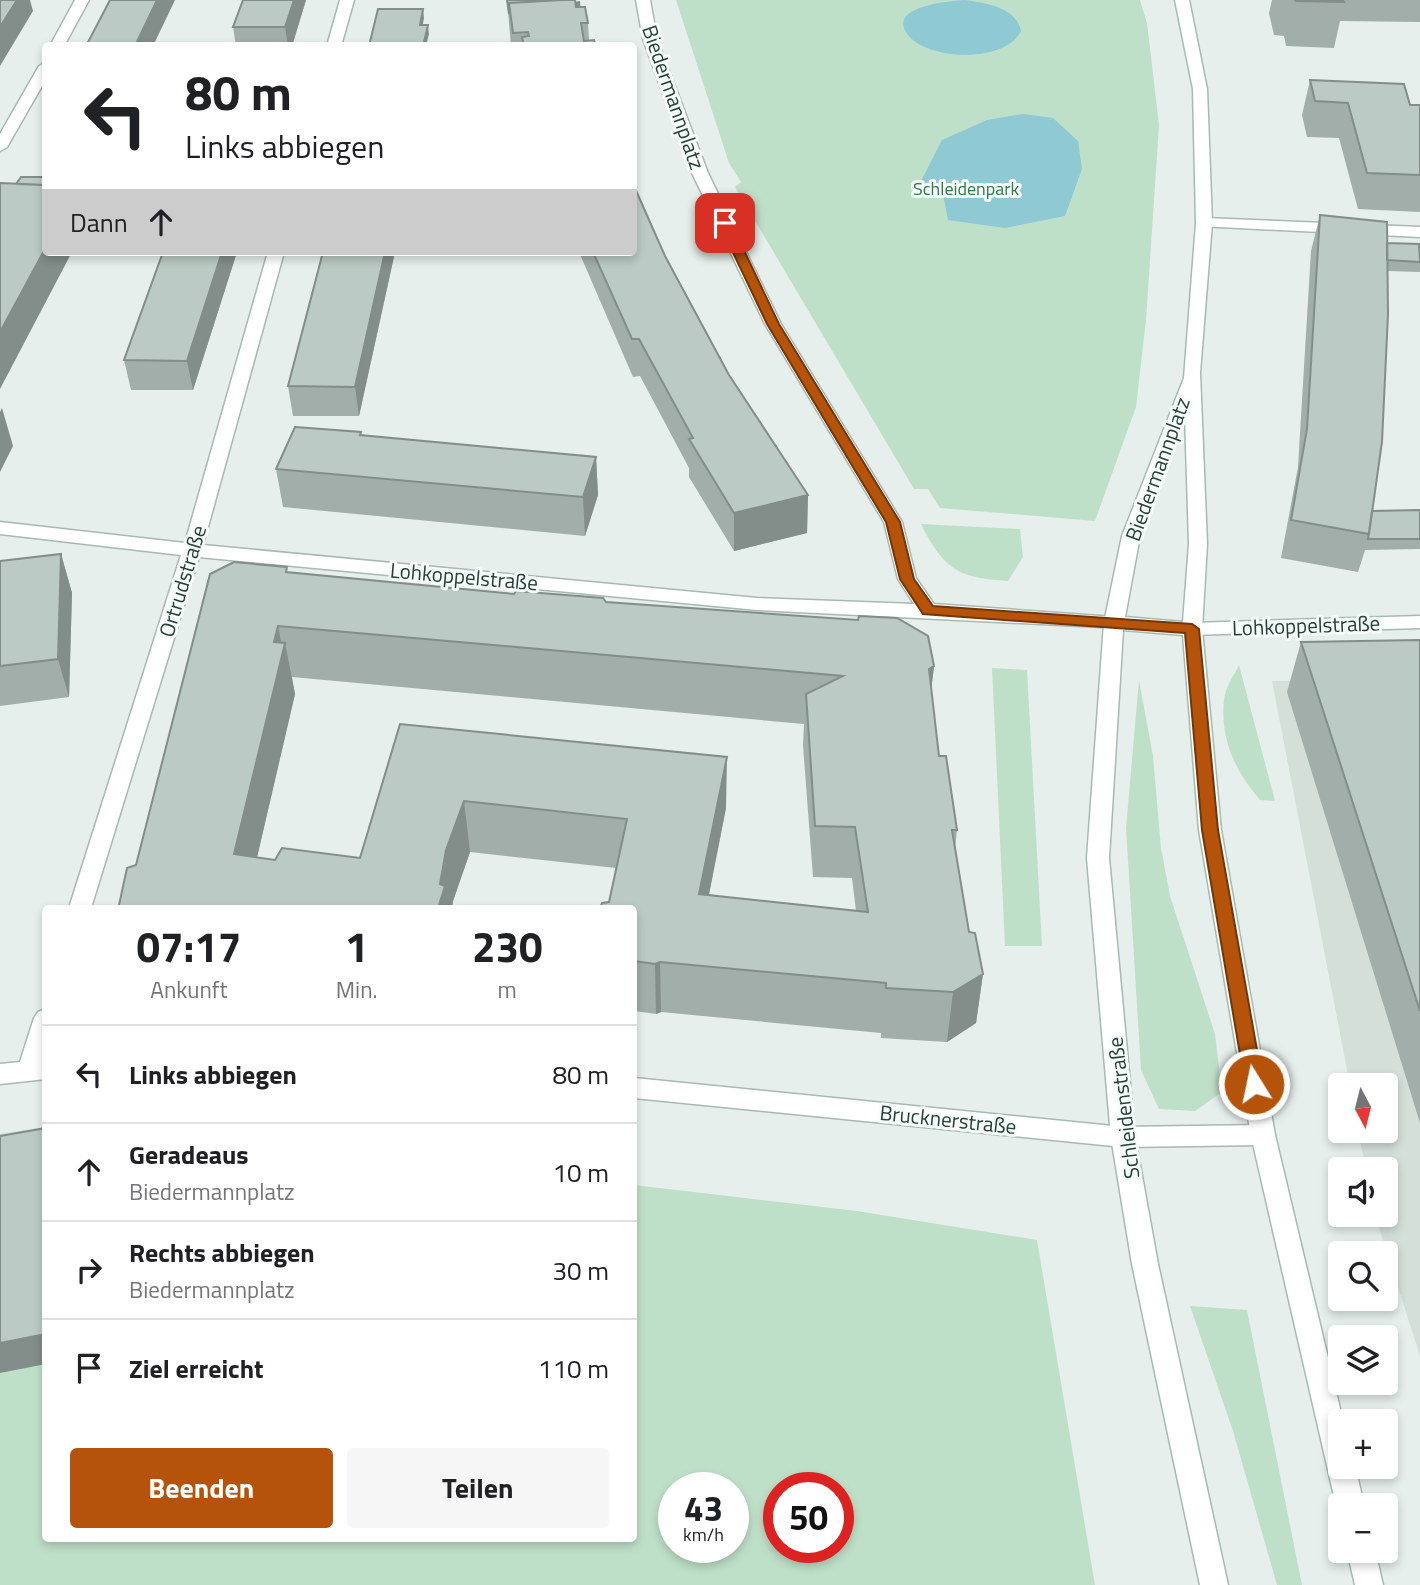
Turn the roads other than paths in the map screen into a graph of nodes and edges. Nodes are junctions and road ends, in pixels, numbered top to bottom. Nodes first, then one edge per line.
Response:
1 (82, 0) edge
2 (347, 0) edge
3 (643, 0) edge
4 (1182, 0) edge
5 (59, 42) edge
6 (335, 42) edge
7 (42, 73) edge
8 (0, 147) edge
9 (1204, 223) junction
10 (1420, 232) edge
11 (275, 256) edge
12 (1192, 373) junction
13 (0, 528) edge
14 (192, 550) junction
15 (929, 611) junction
16 (1420, 622) edge
17 (1114, 623) junction
18 (1192, 629) junction
19 (81, 905) edge
20 (42, 1041) edge
21 (37, 1070) edge
22 (0, 1074) edge
23 (637, 1088) edge
24 (1263, 1135) junction
25 (1123, 1137) junction
26 (1328, 1411) edge
27 (1364, 1563) edge
28 (1214, 1585) edge
29 (1369, 1585) edge

1 - 5 street
2 - 6 street
3 - 15 street, Biedermannplatz
4 - 9 street, Biedermannplatz
7 - 8 street
9 - 10 street
9 - 12 street, Biedermannplatz
11 - 14 street, Ortrudstraße
12 - 17 street, Biedermannplatz
12 - 18 street, Biedermannplatz
13 - 14 street, Lohkoppelstraße
14 - 15 street, Lohkoppelstraße
14 - 19 street, Ortrudstraße
15 - 17 street
16 - 18 street, Lohkoppelstraße
17 - 18 street, Lohkoppelstraße
17 - 25 street, Schleidenstraße
18 - 24 street
20 - 21 street
21 - 22 street
23 - 25 street, Brucknerstraße
24 - 25 street, Brucknerstraße
24 - 26 street
25 - 28 street, Schleidenstraße
27 - 29 street

